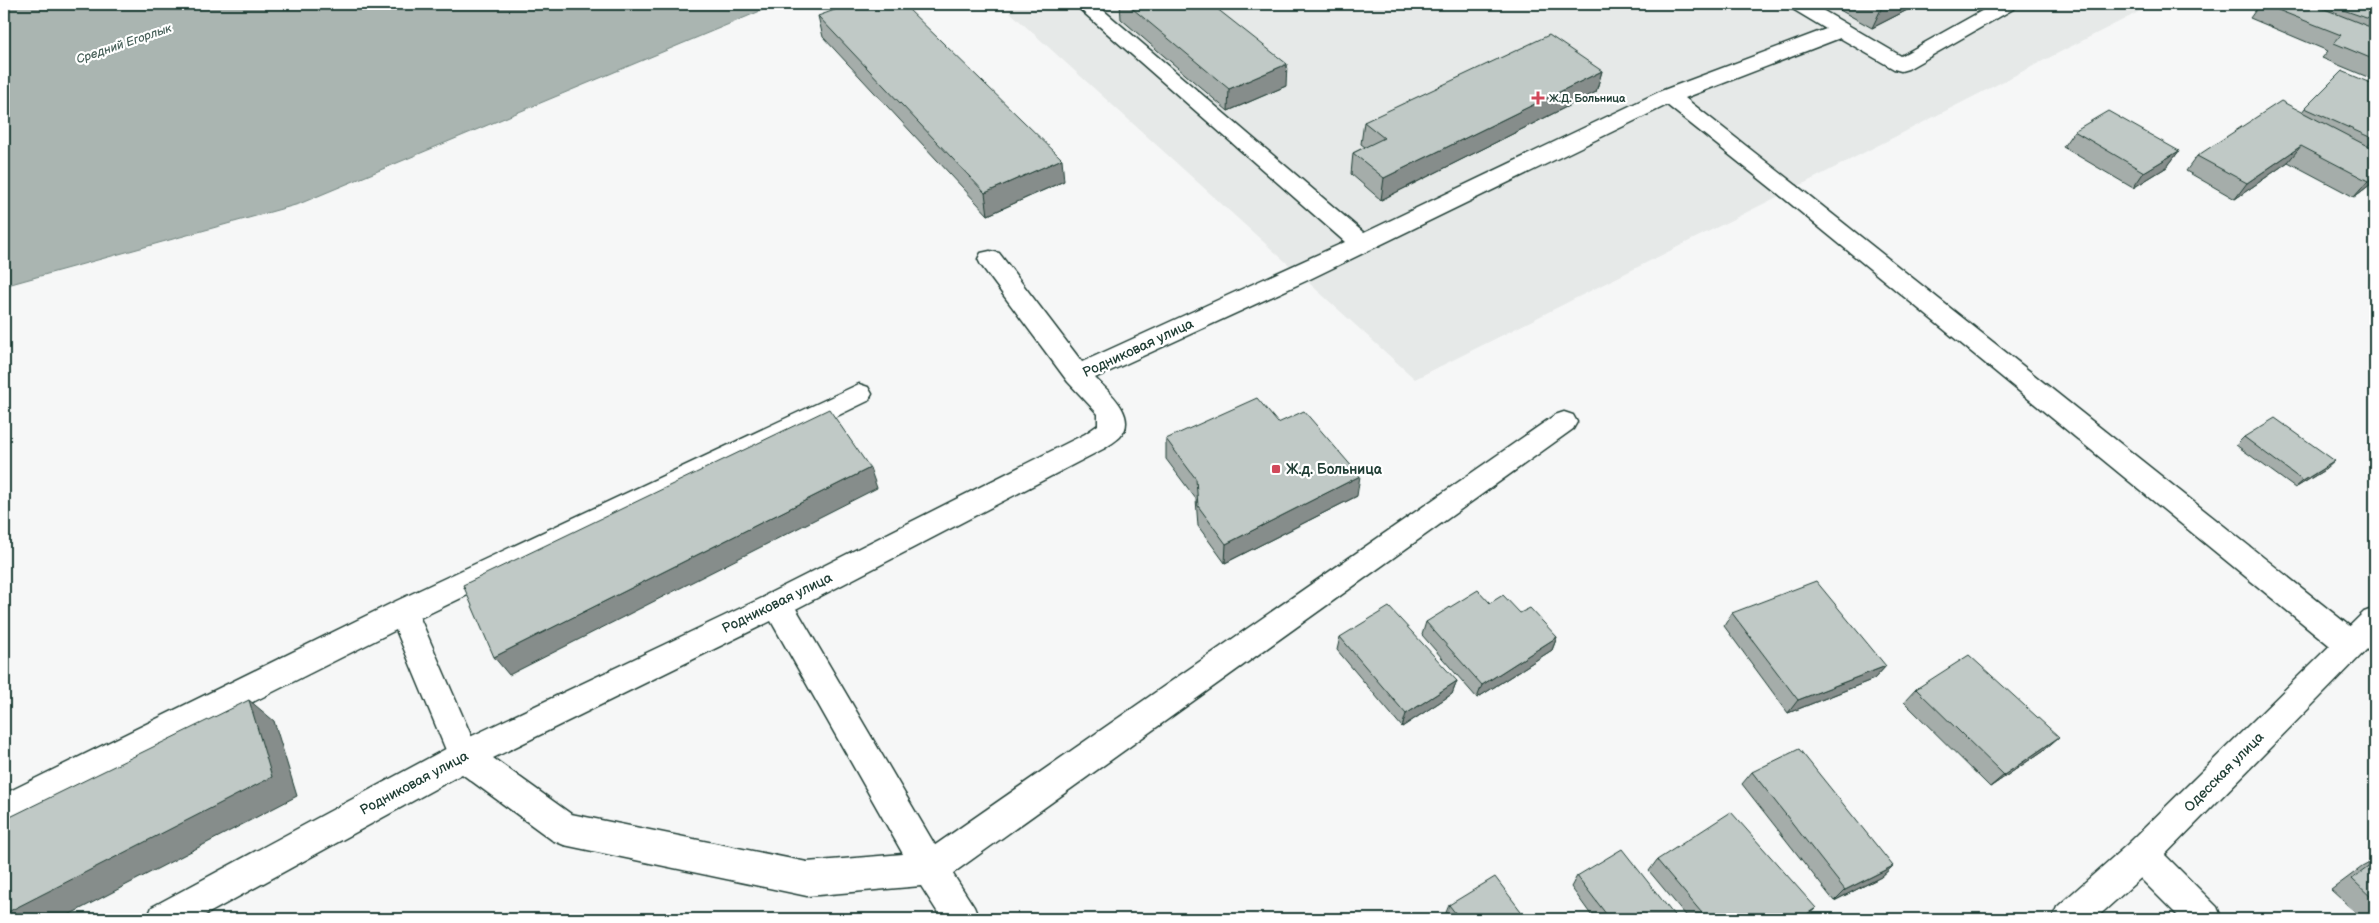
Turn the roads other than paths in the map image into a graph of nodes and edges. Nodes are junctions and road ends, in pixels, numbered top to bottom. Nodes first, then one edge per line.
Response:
1 (1084, 4) edge
2 (1798, 4) edge
3 (2008, 4) edge
4 (1842, 30) junction
5 (1670, 96) junction
6 (1362, 244) junction
7 (990, 259) dead end
8 (1076, 375) junction
9 (859, 394) dead end
10 (1564, 422) dead end
11 (777, 604) junction
12 (403, 612) junction
13 (2375, 621) edge
14 (2351, 645) junction
15 (464, 756) junction
16 (4, 811) edge
17 (2141, 855) junction
18 (930, 869) junction
19 (164, 919) edge
20 (962, 919) edge
21 (2069, 919) edge
22 (2206, 919) edge

1 - 6 street
2 - 4 street
3 - 4 street
4 - 5 street, Родниковая улица
5 - 6 street, Родниковая улица
5 - 14 street
6 - 8 street, Родниковая улица
7 - 8 street
8 - 11 street, Родниковая улица
9 - 12 street
10 - 18 street
11 - 15 street, Родниковая улица
11 - 18 street
12 - 15 street
12 - 16 street
13 - 14 street, Одесская улица
14 - 17 street, Одесская улица
15 - 18 street
15 - 19 street, Родниковая улица
17 - 21 street, Одесская улица
17 - 22 street
18 - 20 street

